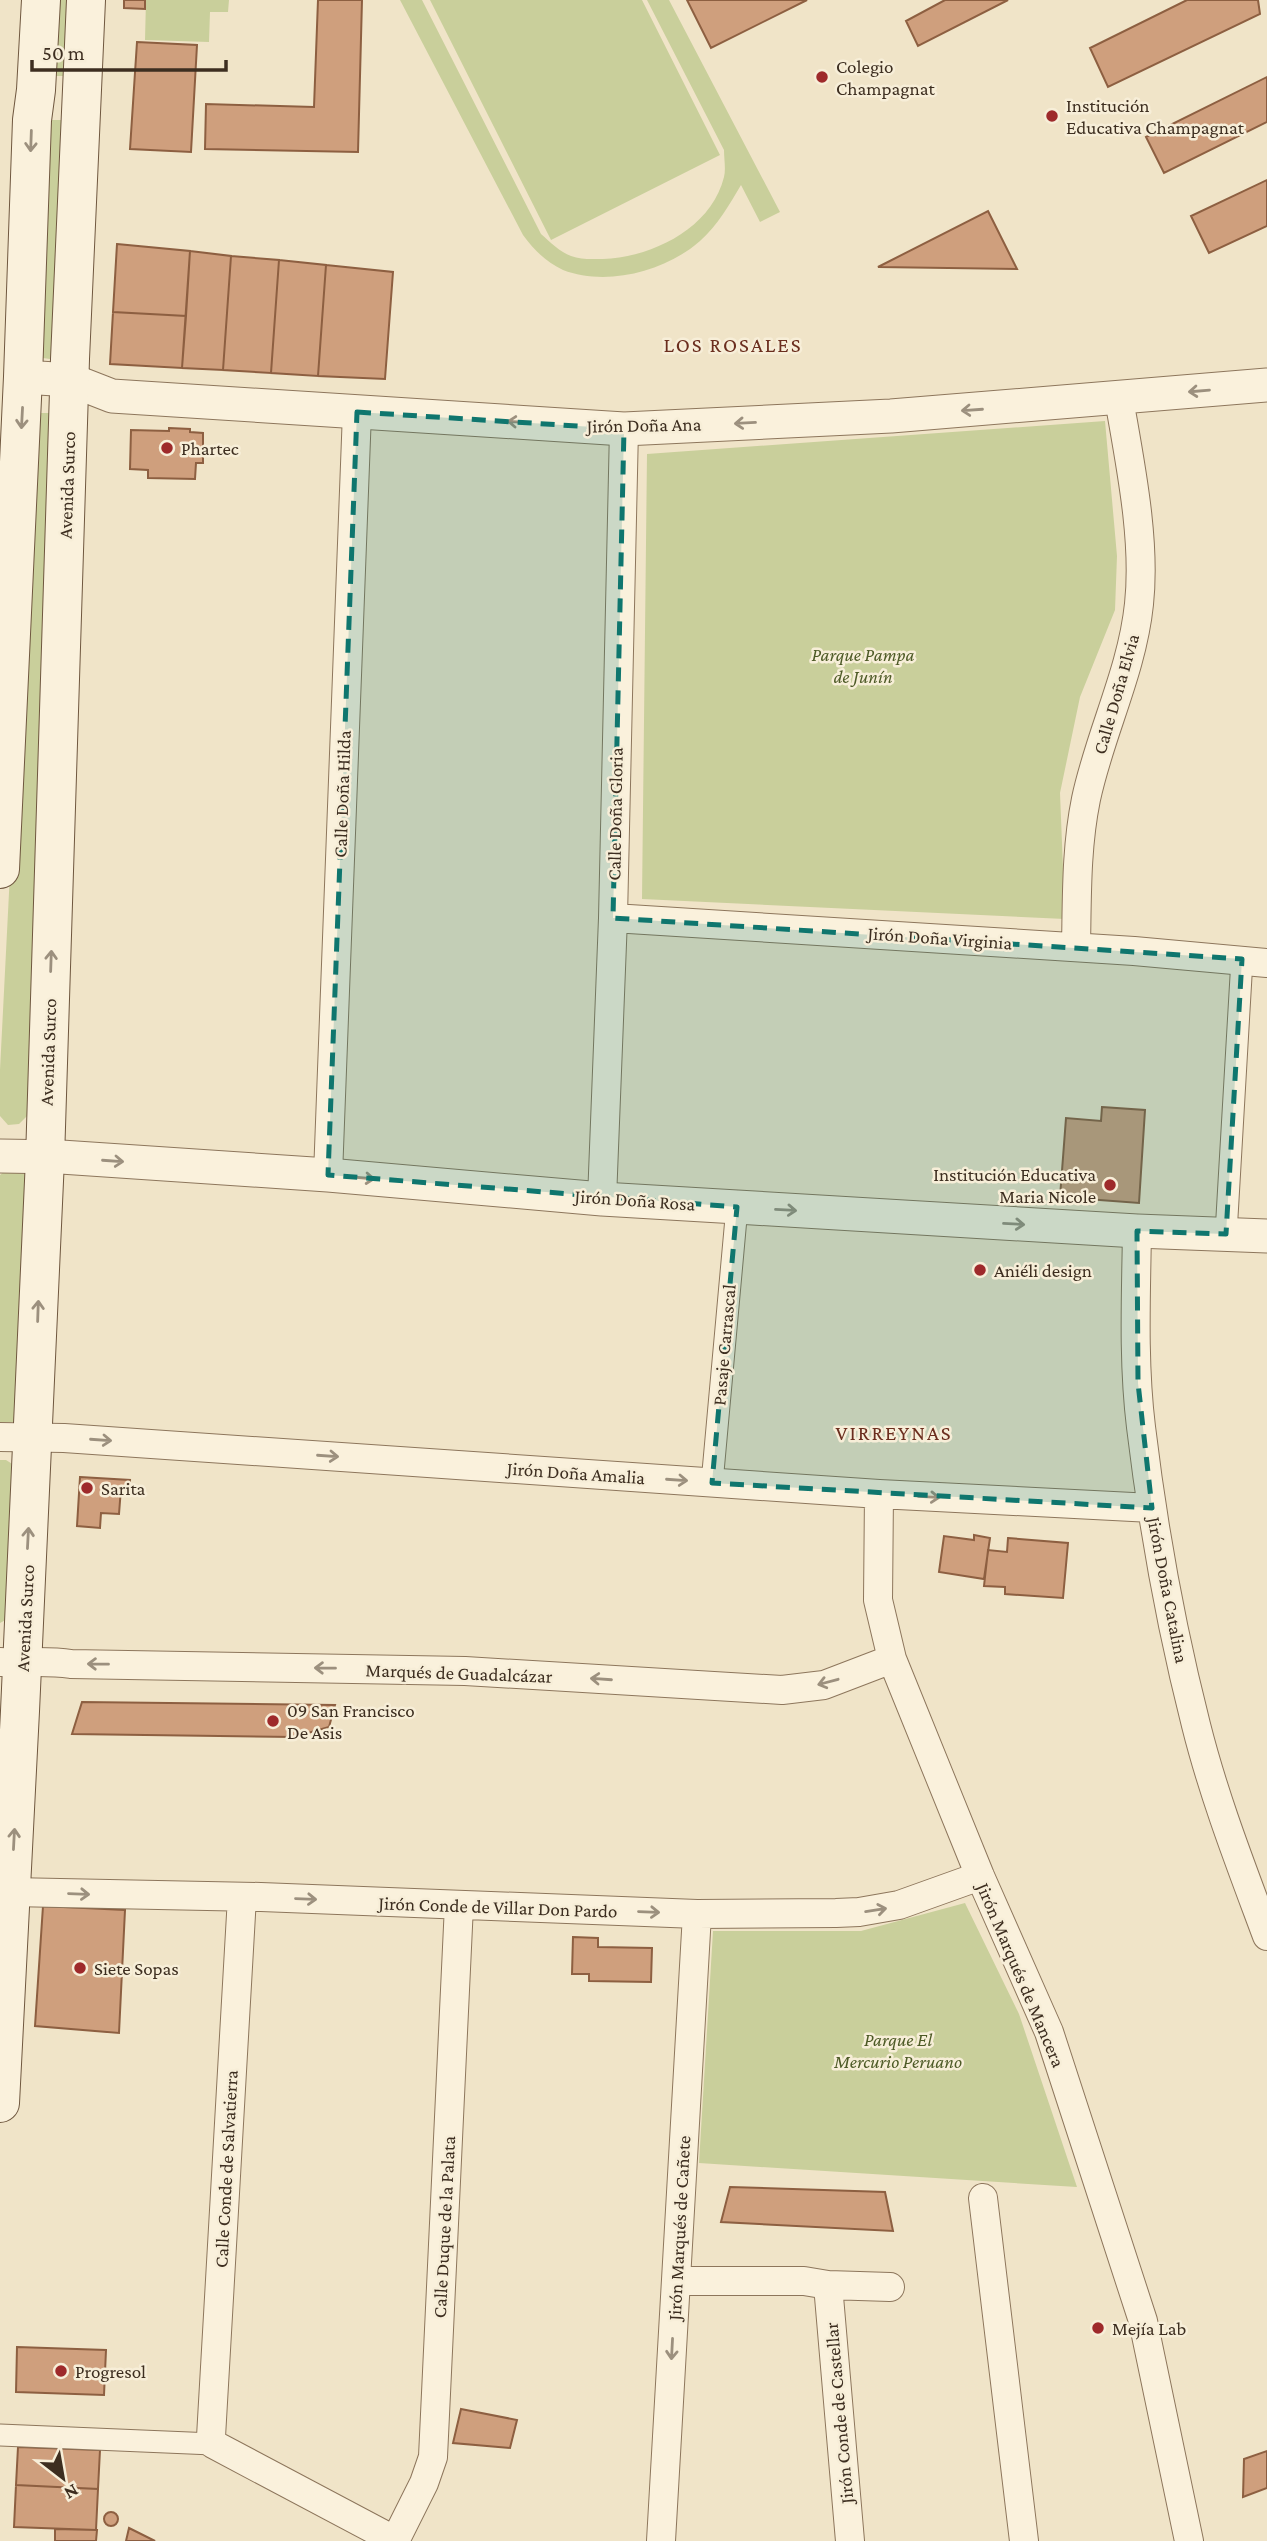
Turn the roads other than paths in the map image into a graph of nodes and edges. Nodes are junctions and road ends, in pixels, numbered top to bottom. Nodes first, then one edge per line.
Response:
1 (41, 0) edge
2 (86, 0) edge
3 (36, 90) junction
4 (82, 92) junction
5 (23, 377) junction
6 (71, 380) junction
7 (1267, 385) edge
8 (1119, 399) junction
9 (357, 412) junction
10 (624, 429) junction
11 (9, 513) edge
12 (0, 869) edge
13 (613, 918) junction
14 (1076, 947) junction
15 (1255, 961) edge
16 (0, 1156) edge
17 (45, 1159) junction
18 (328, 1175) junction
19 (602, 1199) junction
20 (737, 1207) junction
21 (1137, 1231) junction
22 (1226, 1234) junction
23 (1267, 1236) edge
24 (16, 1437) edge
25 (712, 1483) junction
26 (878, 1494) junction
27 (1153, 1508) junction
28 (892, 1659) junction
29 (11, 1663) edge
30 (1256, 1874) edge
31 (980, 1876) junction
32 (11, 1892) junction
33 (242, 1897) junction
34 (458, 1905) junction
35 (697, 1914) junction
36 (1267, 1936) edge
37 (0, 2103) edge
38 (983, 2197) dead end
39 (676, 2281) junction
40 (828, 2285) junction
41 (890, 2287) dead end
42 (0, 2435) edge
43 (213, 2442) junction
44 (396, 2541) edge
45 (661, 2541) edge
46 (850, 2541) edge
47 (1024, 2541) edge
48 (1189, 2541) edge

1 - 3 main road
2 - 4 main road, Avenida Surco
3 - 4 main road
3 -> 5 main road
4 - 6 main road, Avenida Surco
5 - 6 street, Jirón Doña Ana
5 -> 11 main road
6 - 9 street, Jirón Doña Ana
17 -> 6 main road, Avenida Surco
7 -> 8 street, Jirón Doña Ana
8 -> 10 street, Jirón Doña Ana
8 - 14 street, Calle Doña Elvia
10 -> 9 street, Jirón Doña Ana
9 - 18 street, Calle Doña Hilda
10 - 13 street, Calle Doña Gloria
11 - 12 main road
13 - 14 street, Jirón Doña Virginia
13 - 19 street, Calle Doña Gloria
14 - 15 street, Jirón Doña Virginia
15 - 22 street
16 - 17 street, Jirón Doña Rosa
17 -> 18 street, Jirón Doña Rosa
24 -> 17 main road, Avenida Surco
18 -> 19 street, Jirón Doña Rosa
19 - 20 street, Jirón Doña Rosa
20 -> 21 street, Jirón Doña Rosa
20 - 25 street, Pasaje Carrascal
21 - 22 street, Jirón Doña Rosa
21 - 27 street, Jirón Doña Catalina
22 - 23 street, Jirón Doña Rosa
24 -> 25 street, Jirón Doña Amalia
29 -> 24 main road, Avenida Surco
25 - 26 street, Jirón Doña Amalia
26 -> 27 street, Jirón Doña Amalia
26 - 28 street, Jirón Marqués de Mancera
27 - 30 street, Jirón Doña Catalina
28 -> 29 street, Marqués de Guadalcázar
28 - 31 street, Jirón Marqués de Mancera
32 -> 29 main road, Avenida Surco
30 - 36 street, Jirón Doña Catalina
35 -> 31 street, Jirón Conde de Villar Don Pardo
31 - 48 street, Jirón Marqués de Mancera
32 -> 33 street, Jirón Conde de Villar Don Pardo
32 - 37 main road, Avenida Surco
33 -> 34 street, Jirón Conde de Villar Don Pardo
33 - 43 street, Calle Conde de Salvatierra
34 -> 35 street, Jirón Conde de Villar Don Pardo
34 - 44 street, Calle Duque de la Palata
35 - 39 street, Jirón Marqués de Cañete
38 - 47 street
39 - 40 street
39 -> 45 street, Jirón Marqués de Cañete
40 - 41 street
40 - 46 street, Jirón Conde de Castellar
42 - 43 street
43 - 44 street

